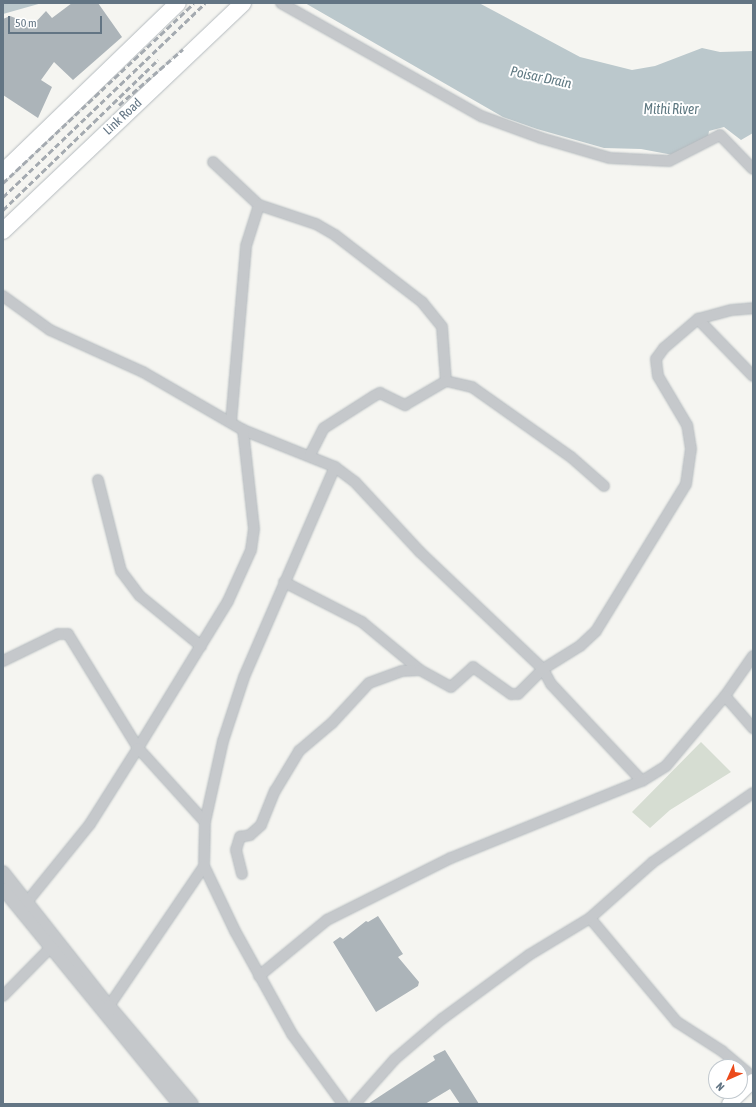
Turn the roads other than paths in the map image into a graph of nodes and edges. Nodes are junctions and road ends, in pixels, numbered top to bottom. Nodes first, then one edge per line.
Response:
1 (178, 3) edge
2 (243, 3) edge
3 (281, 3) edge
4 (213, 162) dead end
5 (753, 169) edge
6 (3, 172) edge
7 (259, 205) junction
8 (3, 231) edge
9 (3, 296) edge
10 (753, 308) edge
11 (698, 319) junction
12 (753, 376) edge
13 (446, 381) junction
14 (231, 422) junction
15 (243, 430) junction
16 (310, 455) junction
17 (335, 467) junction
18 (98, 480) dead end
19 (604, 486) dead end
20 (284, 582) junction
21 (201, 646) junction
22 (753, 656) edge
23 (3, 661) edge
24 (543, 669) junction
25 (420, 670) junction
26 (724, 696) junction
27 (753, 728) edge
28 (138, 748) junction
29 (642, 781) junction
30 (753, 793) edge
31 (205, 822) junction
32 (204, 866) junction
33 (3, 872) edge
34 (242, 874) dead end
35 (3, 889) edge
36 (23, 907) junction
37 (590, 918) junction
38 (53, 944) junction
39 (260, 976) junction
40 (86, 984) junction
41 (3, 996) edge
42 (109, 1006) junction
43 (134, 1044) junction
44 (753, 1077) edge
45 (165, 1081) junction
46 (753, 1081) edge
47 (179, 1104) edge
48 (192, 1104) edge
49 (343, 1104) edge
50 (354, 1104) edge
51 (729, 1104) edge

1 - 6 main road
2 - 8 main road, Link Road
3 - 5 street
4 - 7 street
7 - 13 street
7 - 14 street
9 - 14 street
10 - 11 street
11 - 12 street
11 - 24 street
13 - 16 street
13 - 19 street
14 - 15 street
15 - 16 street
15 - 21 street
16 - 17 street
17 - 20 street
17 - 24 street
18 - 21 street
20 - 25 street
20 - 31 street
21 - 28 street
22 - 26 street
23 - 28 street
24 - 25 street
24 - 29 street
25 - 34 street
26 - 27 street
26 - 29 street
28 - 31 street
28 - 36 street
29 - 39 street
30 - 37 street
31 - 32 street
32 - 39 street
32 - 42 street
33 - 36 street
35 - 36 street
36 - 38 street
37 - 44 street
37 - 50 street
38 - 40 street
38 - 41 street
39 - 49 street
40 - 42 street
40 - 43 street
42 - 43 street
43 - 45 street
45 - 47 street
45 - 48 street
46 - 51 main road

